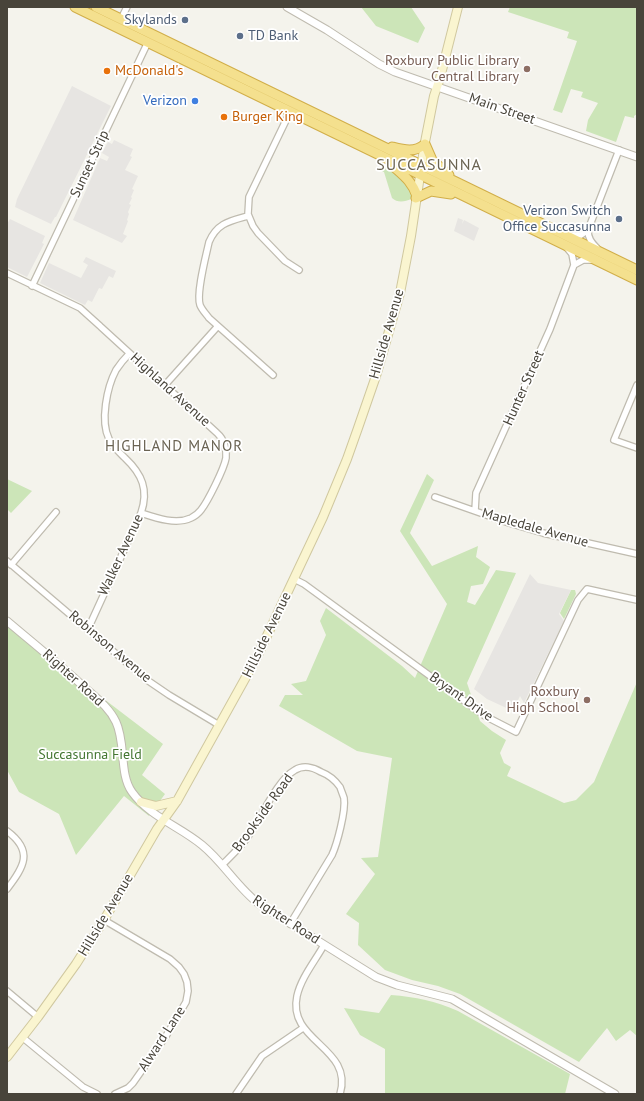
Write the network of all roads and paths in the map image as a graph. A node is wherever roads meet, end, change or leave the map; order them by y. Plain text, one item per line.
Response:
1 (75, 7) edge
2 (96, 7) edge
3 (127, 7) edge
4 (287, 7) edge
5 (458, 7) edge
6 (121, 19) junction
7 (148, 42) junction
8 (438, 86) junction
9 (290, 112) junction
10 (424, 144) junction
11 (380, 145) junction
12 (619, 150) junction
13 (382, 156) junction
14 (637, 157) edge
15 (420, 170) junction
16 (465, 187) junction
17 (417, 197) junction
18 (468, 199) junction
19 (248, 216) junction
20 (588, 230) junction
21 (563, 234) junction
22 (565, 246) junction
23 (599, 256) junction
24 (574, 265) junction
25 (299, 270) dead end
26 (637, 270) edge
27 (7, 273) edge
28 (637, 280) edge
29 (32, 286) junction
30 (218, 326) junction
31 (129, 354) junction
32 (273, 375) dead end
33 (165, 385) junction
34 (637, 385) edge
35 (637, 448) edge
36 (435, 497) dead end
37 (475, 511) junction
38 (56, 512) dead end
39 (141, 513) junction
40 (637, 554) edge
41 (9, 563) edge
42 (294, 579) junction
43 (637, 600) edge
44 (7, 621) edge
45 (88, 629) junction
46 (219, 725) junction
47 (176, 801) junction
48 (141, 802) junction
49 (164, 820) junction
50 (7, 831) edge
51 (222, 864) junction
52 (7, 889) edge
53 (104, 920) junction
54 (290, 924) junction
55 (324, 945) junction
56 (7, 991) edge
57 (38, 1017) junction
58 (303, 1028) junction
59 (22, 1038) junction
60 (7, 1057) edge
61 (97, 1094) edge
62 (115, 1094) edge
63 (236, 1094) edge
64 (340, 1094) edge
65 (616, 1094) edge

1 - 7 highway
2 - 6 highway
3 - 6 street
4 - 8 street, Main Street
5 - 8 main road, Hillside Avenue
6 - 11 highway
7 - 9 highway
7 - 29 street, Sunset Strip
8 - 10 main road, Hillside Avenue
8 - 12 street, Main Street
9 - 13 highway
9 - 19 street
10 - 11 highway
10 - 15 main road, Hillside Avenue
10 - 16 highway
11 - 15 highway
12 - 14 street, Main Street
12 - 20 street
13 - 15 highway
13 - 17 highway
15 - 16 highway
15 - 17 main road, Hillside Avenue
15 - 18 highway
16 - 21 highway
17 - 18 highway
17 - 42 main road, Hillside Avenue
18 - 22 highway
19 - 25 street
19 - 30 street
20 - 21 street
20 - 23 street
21 - 23 highway
22 - 23 highway
22 - 24 street
23 - 24 street
23 - 26 highway
23 - 28 highway
24 - 37 street, Hunter Street
27 - 29 street, Highland Avenue
29 - 31 street, Highland Avenue
30 - 32 street
30 - 33 street
31 - 33 street, Highland Avenue
31 - 39 street, Walker Avenue
33 - 39 street, Highland Avenue
34 - 35 street
36 - 37 street, Mapledale Avenue
37 - 40 street, Mapledale Avenue
38 - 41 street
39 - 45 street, Walker Avenue
41 - 45 street, Robinson Avenue
42 - 43 street, Bryant Drive
42 - 46 main road, Hillside Avenue
44 - 48 street, Righter Road
45 - 46 street, Robinson Avenue
46 - 47 main road, Hillside Avenue
47 - 48 main road
47 - 49 main road, Hillside Avenue
48 - 49 street, Righter Road
49 - 51 street, Righter Road
49 - 53 main road, Hillside Avenue
50 - 52 street
51 - 54 street, Righter Road
51 - 54 street, Brookside Road
53 - 57 main road, Hillside Avenue
53 - 62 street, Alward Lane
54 - 55 street, Righter Road
55 - 58 street
55 - 65 street, Righter Road
56 - 57 street
57 - 59 main road, Hillside Avenue
58 - 63 street
58 - 64 street
59 - 60 main road, Hillside Avenue
59 - 61 street

